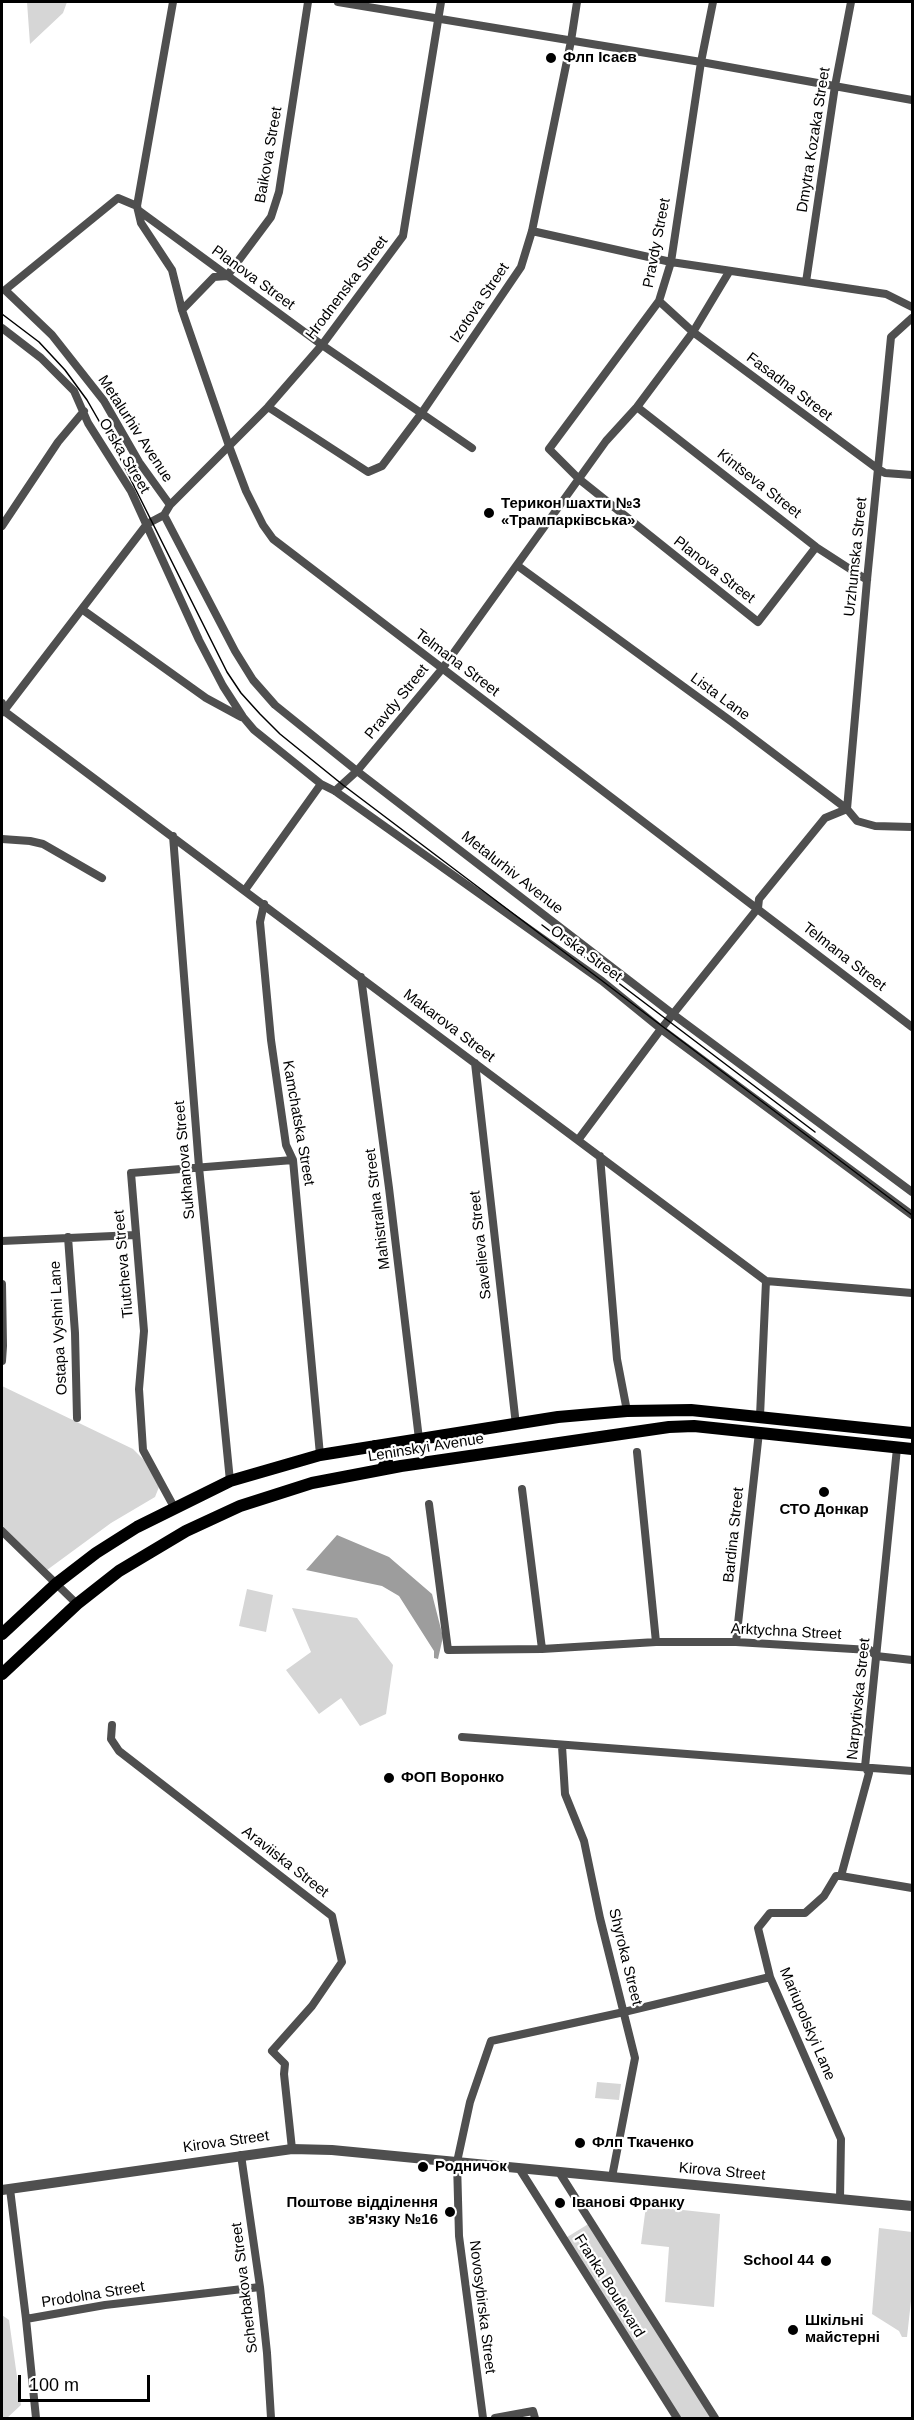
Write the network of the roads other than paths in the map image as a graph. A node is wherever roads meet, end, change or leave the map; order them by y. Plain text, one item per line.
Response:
1 (173, 2) edge
2 (308, 2) edge
3 (338, 2) edge
4 (441, 2) edge
5 (577, 2) edge
6 (713, 2) edge
7 (851, 2) edge
8 (439, 19) junction
9 (571, 41) junction
10 (701, 62) junction
11 (835, 86) junction
12 (912, 100) edge
13 (137, 208) junction
14 (532, 231) junction
15 (671, 262) junction
16 (729, 272) junction
17 (227, 276) junction
18 (806, 282) junction
19 (659, 301) junction
20 (912, 307) edge
21 (182, 310) junction
22 (912, 318) edge
23 (2, 328) edge
24 (693, 332) junction
25 (322, 345) junction
26 (637, 406) junction
27 (268, 407) junction
28 (84, 411) junction
29 (422, 414) junction
30 (229, 447) junction
31 (472, 448) dead end
32 (878, 469) junction
33 (912, 475) edge
34 (579, 479) junction
35 (170, 505) junction
36 (164, 515) junction
37 (147, 524) junction
38 (2, 526) edge
39 (816, 547) junction
40 (518, 566) junction
41 (867, 580) junction
42 (83, 610) junction
43 (442, 669) junction
44 (2, 710) edge
45 (243, 717) junction
46 (357, 771) junction
47 (321, 784) junction
48 (335, 791) junction
49 (847, 809) junction
50 (912, 827) edge
51 (173, 836) junction
52 (2, 839) edge
53 (102, 878) dead end
54 (245, 890) junction
55 (264, 904) junction
56 (758, 908) junction
57 (361, 977) junction
58 (674, 1014) junction
59 (912, 1028) edge
60 (661, 1029) junction
61 (475, 1063) junction
62 (578, 1140) junction
63 (600, 1156) junction
64 (293, 1160) junction
65 (199, 1167) junction
66 (912, 1192) edge
67 (912, 1215) edge
68 (135, 1235) junction
69 (68, 1237) junction
70 (2, 1241) edge
71 (766, 1281) junction
72 (2, 1284) edge
73 (912, 1293) edge
74 (2, 1361) edge
75 (627, 1411) junction
76 (760, 1416) junction
77 (77, 1418) dead end
78 (516, 1425) junction
79 (759, 1432) junction
80 (912, 1432) edge
81 (419, 1439) junction
82 (404, 1441) junction
83 (374, 1446) junction
84 (897, 1448) junction
85 (912, 1449) edge
86 (637, 1452) dead end
87 (320, 1455) junction
88 (401, 1466) junction
89 (381, 1470) junction
90 (230, 1481) junction
91 (522, 1489) dead end
92 (429, 1504) dead end
93 (174, 1507) junction
94 (2, 1531) edge
95 (57, 1583) junction
96 (77, 1604) junction
97 (2, 1634) edge
98 (656, 1642) junction
99 (736, 1642) junction
100 (542, 1649) junction
101 (876, 1656) junction
102 (912, 1660) edge
103 (2, 1674) edge
104 (112, 1725) dead end
105 (462, 1737) dead end
106 (562, 1746) junction
107 (865, 1767) junction
108 (912, 1771) edge
109 (841, 1876) junction
110 (912, 1888) edge
111 (770, 1977) junction
112 (624, 2012) junction
113 (292, 2149) junction
114 (241, 2155) junction
115 (457, 2162) junction
116 (519, 2168) junction
117 (559, 2172) junction
118 (612, 2177) junction
119 (6, 2190) edge
120 (840, 2199) junction
121 (912, 2206) edge
122 (260, 2287) junction
123 (26, 2319) junction
124 (36, 2418) edge
125 (271, 2418) edge
126 (483, 2418) edge
127 (495, 2418) edge
128 (535, 2418) edge
129 (677, 2418) edge
130 (715, 2418) edge

1 - 13 street
2 - 17 street, Baikova Street
3 - 8 street
4 - 8 street, Hrodnenska Street
5 - 9 street, Izotova Street
6 - 10 street, Pravdy Street
7 - 11 street, Dmytra Kozaka Street
8 - 9 street
8 - 25 street, Hrodnenska Street
9 - 10 street
9 - 14 street, Izotova Street
10 - 11 street
10 - 15 street, Pravdy Street
11 - 12 street
11 - 18 street, Dmytra Kozaka Street
13 - 17 street, Planova Street
13 - 21 street, Telmana Street
13 - 35 street, Metalurhiv Avenue
14 - 15 street
14 - 29 street, Izotova Street
15 - 16 street
15 - 19 street, Pravdy Street
16 - 18 street
16 - 24 street, Pravdy Street
17 - 21 street, Baikova Street
17 - 25 street, Planova Street
18 - 20 street
19 - 24 street, Fasadna Street
19 - 34 street, Pravdy Street
21 - 30 street, Telmana Street
22 - 32 street, Urzhumska Street
23 - 28 street, Orska Street
24 - 26 street, Pravdy Street
24 - 32 street, Fasadna Street
25 - 27 street, Hrodnenska Street
25 - 29 street, Planova Street
26 - 34 street, Pravdy Street
26 - 39 street, Kintseva Street
27 - 29 street, Izotova Street
27 - 30 street, Hrodnenska Street
28 - 37 street, Orska Street
28 - 38 street
29 - 31 street, Planova Street
30 - 35 street, Hrodnenska Street
30 - 43 street, Telmana Street
32 - 33 street, Fasadna Street
32 - 41 street, Urzhumska Street
34 - 39 street, Planova Street
34 - 40 street, Pravdy Street
35 - 36 street, Hrodnenska Street
36 - 37 street
36 - 46 street, Metalurhiv Avenue
37 - 42 street
37 - 45 street, Orska Street
39 - 41 street, Kintseva Street
40 - 43 street, Pravdy Street
40 - 49 street, Lista Lane
41 - 49 street, Urzhumska Street
42 - 44 street
42 - 45 street, Orska Street
43 - 46 street, Pravdy Street
43 - 56 street, Telmana Street
44 - 51 street, Makarova Street
45 - 47 street, Orska Street
46 - 48 street, Pravdy Street
46 - 58 street, Metalurhiv Avenue
47 - 48 street, Orska Street
47 - 54 street
48 - 60 street, Orska Street
49 - 50 street, Lista Lane
49 - 56 street
51 - 54 street, Makarova Street
51 - 65 street, Sukhanova Street
52 - 53 street
54 - 55 street, Makarova Street
55 - 57 street, Makarova Street
55 - 64 street, Kamchatska Street
56 - 58 street
56 - 59 street, Telmana Street
57 - 61 street, Makarova Street
57 - 81 street, Mahistralna Street
58 - 60 street
58 - 66 street, Metalurhiv Avenue
60 - 62 street
60 - 67 street, Orska Street
61 - 62 street, Makarova Street
61 - 78 street, Savelieva Street
62 - 63 street, Makarova Street
63 - 71 street, Makarova Street
63 - 75 street
64 - 65 street, Tiutcheva Street
64 - 87 street, Kamchatska Street
65 - 68 street, Tiutcheva Street
65 - 90 street, Sukhanova Street
68 - 69 street
68 - 93 street, Tiutcheva Street
69 - 70 street
69 - 77 street, Ostapa Vyshni Lane
71 - 73 street
71 - 76 street
72 - 74 street
75 - 76 main road, Leninskyi Avenue
75 - 78 main road, Leninskyi Avenue
76 - 80 main road, Leninskyi Avenue
78 - 81 main road, Leninskyi Avenue
79 - 84 main road, Leninskyi Avenue
79 - 88 main road, Leninskyi Avenue
79 - 99 street, Bardina Street
81 - 82 main road, Leninskyi Avenue
82 - 83 main road, Leninskyi Avenue
82 - 88 main road
83 - 87 main road, Leninskyi Avenue
83 - 89 main road
84 - 85 main road, Leninskyi Avenue
84 - 101 street, Narpytivska Street
86 - 98 street
87 - 90 main road, Leninskyi Avenue
88 - 89 main road, Leninskyi Avenue
89 - 96 main road, Leninskyi Avenue
90 - 93 main road, Leninskyi Avenue
91 - 100 street
92 - 100 street, Arktychna Street
93 - 95 main road, Leninskyi Avenue
94 - 95 street
95 - 96 street
95 - 97 main road, Leninskyi Avenue
96 - 103 main road, Leninskyi Avenue
98 - 99 street, Arktychna Street
98 - 100 street, Arktychna Street
99 - 101 street, Arktychna Street
101 - 102 street, Arktychna Street
101 - 107 street, Narpytivska Street
104 - 113 street, Araviiska Street
105 - 106 street
106 - 107 street
106 - 112 street, Shyroka Street
107 - 108 street
107 - 109 street, Narpytivska Street
109 - 110 street
109 - 111 street, Mariupolskyi Lane
111 - 112 street
111 - 120 street, Mariupolskyi Lane
112 - 115 street
112 - 118 street, Shyroka Street
113 - 114 street, Kirova Street
113 - 115 street, Kirova Street
114 - 119 street, Kirova Street
114 - 122 street, Scherbakova Street
115 - 116 street, Kirova Street
115 - 126 street, Novosybirska Street
116 - 117 street, Kirova Street
116 - 129 street, Franka Boulevard
117 - 118 street, Kirova Street
117 - 130 street, Franka Boulevard
118 - 120 street, Kirova Street
119 - 123 street, Prodolna Street
120 - 121 street, Kirova Street
122 - 123 street, Prodolna Street
122 - 125 street, Scherbakova Street
123 - 124 street
127 - 128 street

